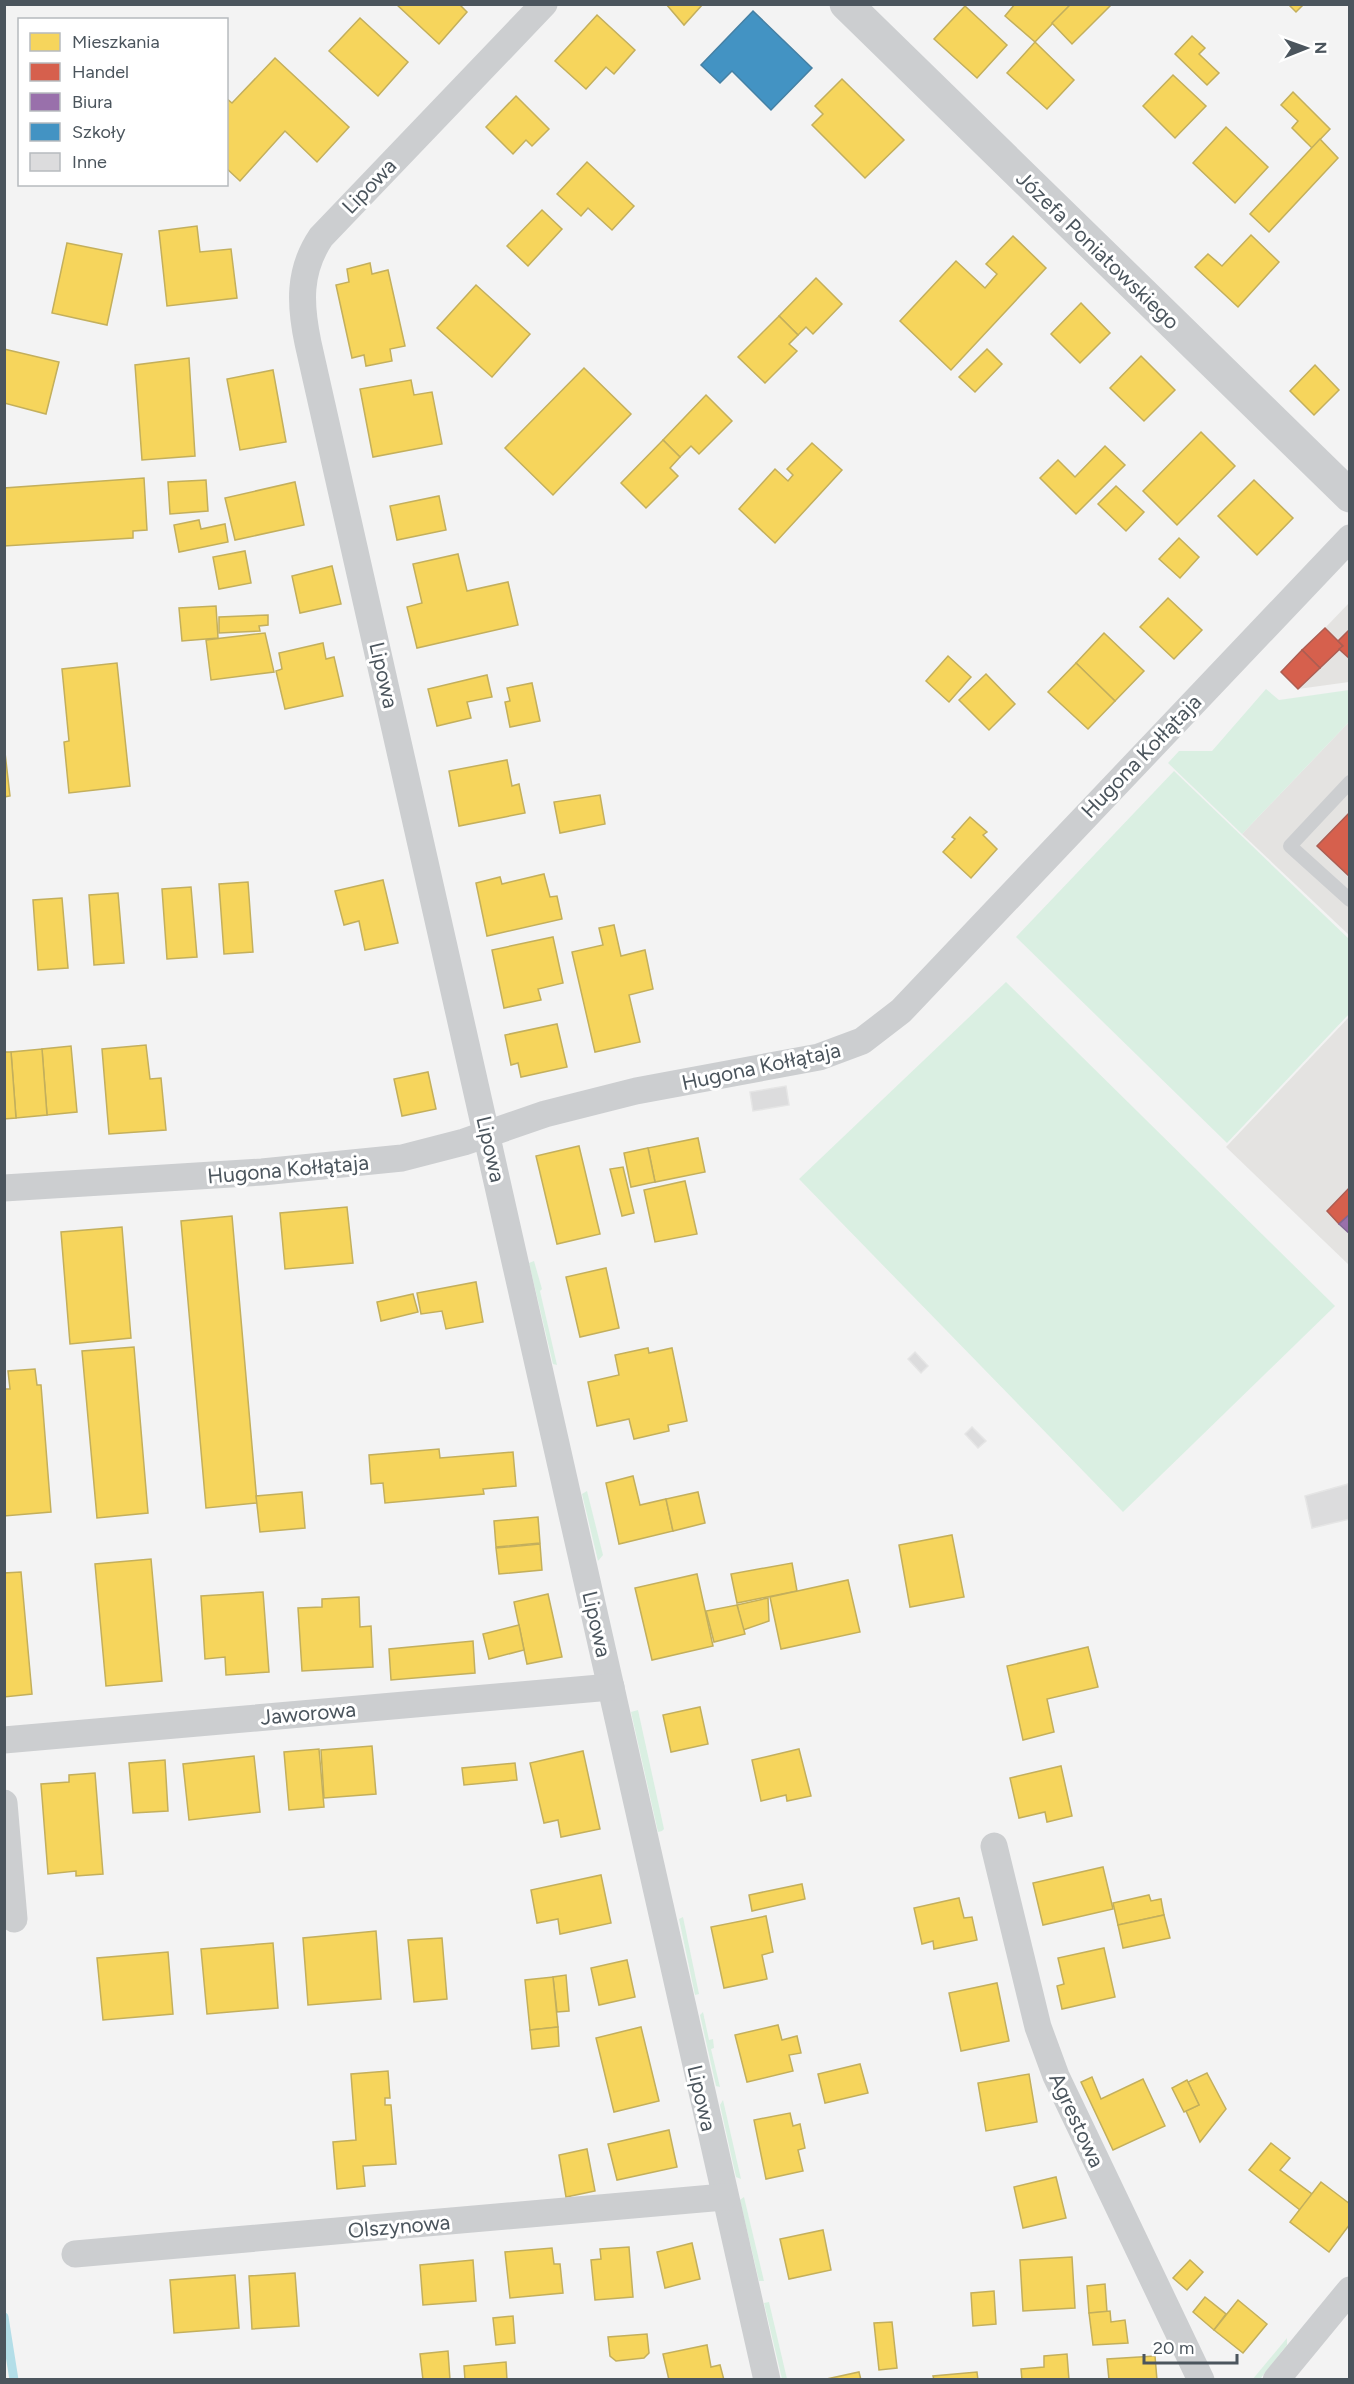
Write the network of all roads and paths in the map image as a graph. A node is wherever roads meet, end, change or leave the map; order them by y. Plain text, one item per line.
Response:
1 (544, 4) edge
2 (846, 4) edge
3 (1350, 496) edge
4 (1350, 538) edge
5 (1350, 782) edge
6 (1350, 900) edge
7 (488, 1134) junction
8 (4, 1188) edge
9 (611, 1686) junction
10 (4, 1740) edge
11 (4, 1803) edge
12 (994, 1846) dead end
13 (14, 1919) dead end
14 (724, 2197) junction
15 (75, 2254) dead end
16 (1350, 2290) edge
17 (767, 2379) edge
18 (1202, 2379) edge
19 (1276, 2379) edge

1 - 7 street, Lipowa
2 - 3 street, Józefa Poniatowskiego
4 - 7 street, Hugona Kołłątaja
5 - 6 lane
7 - 8 street, Hugona Kołłątaja
7 - 9 street, Lipowa
9 - 10 street, Jaworowa
9 - 14 street, Lipowa
11 - 13 street
12 - 18 street, Agrestowa
14 - 15 street, Olszynowa
14 - 17 street, Lipowa
16 - 19 street

